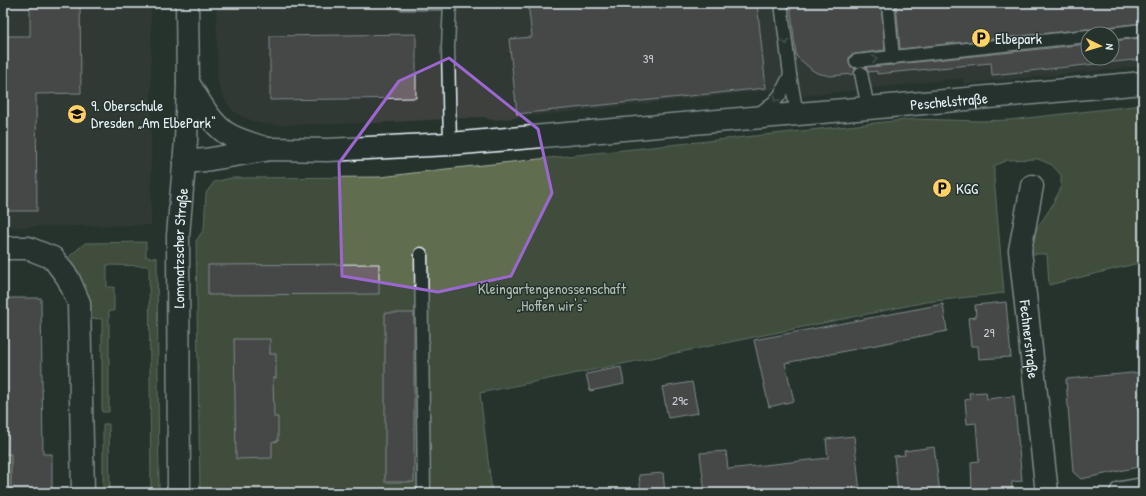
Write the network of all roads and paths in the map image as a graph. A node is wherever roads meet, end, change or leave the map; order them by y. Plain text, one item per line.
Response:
1 (187, 3) edge
2 (402, 3) edge
3 (450, 3) edge
4 (781, 3) edge
5 (888, 3) edge
6 (1143, 30) edge
7 (1120, 33) edge
8 (1080, 37) edge
9 (893, 58) junction
10 (790, 75) junction
11 (188, 83) junction
12 (1143, 83) edge
13 (868, 108) junction
14 (797, 114) junction
15 (754, 118) junction
16 (450, 144) junction
17 (270, 149) junction
18 (184, 162) junction
19 (1032, 186) dead end
20 (3, 248) edge
21 (421, 254) dead end
22 (1143, 488) edge
23 (83, 493) edge
24 (179, 493) edge
25 (424, 493) edge
26 (1048, 493) edge
27 (1121, 493) edge

1 - 11 street, Lommatzscher Straße
2 - 3 lane
3 - 16 lane
4 -> 10 lane
5 - 9 lane
6 - 7 lane
8 - 9 lane
13 -> 9 lane
10 - 14 lane
10 -> 15 lane
11 - 17 street
11 - 18 street, Lommatzscher Straße
12 - 13 street, Peschelstraße
13 - 14 street, Peschelstraße
14 - 15 street, Peschelstraße
15 - 16 street, Peschelstraße
16 - 17 street, Peschelstraße
17 - 18 street
18 - 24 street, Lommatzscher Straße
19 - 26 street, Fechnerstraße
20 - 23 street
21 - 25 lane
22 - 27 street

